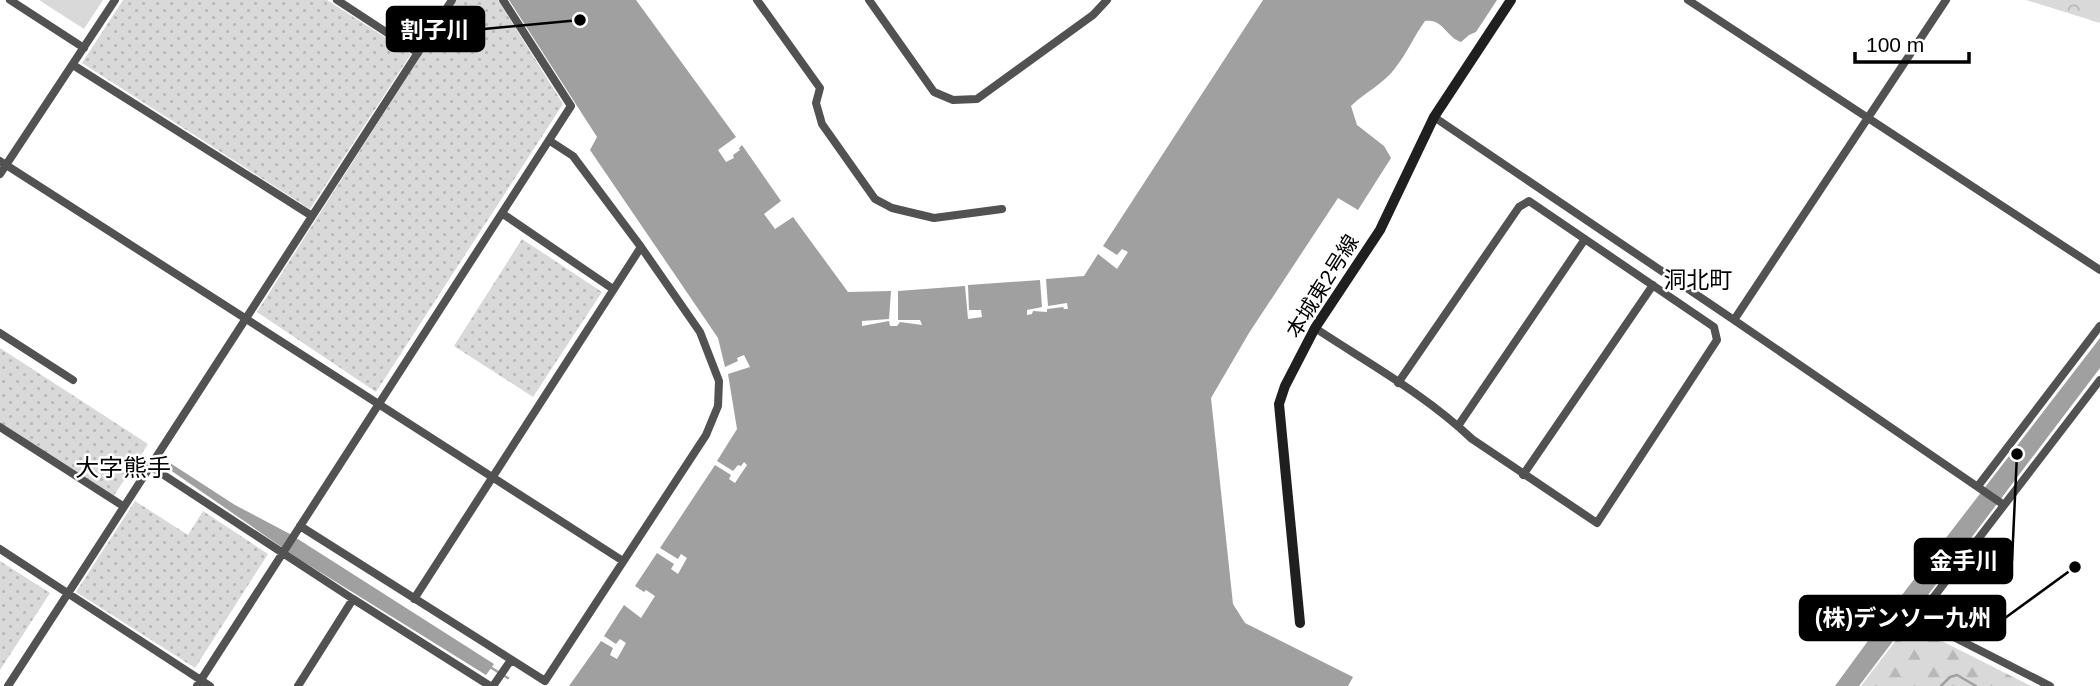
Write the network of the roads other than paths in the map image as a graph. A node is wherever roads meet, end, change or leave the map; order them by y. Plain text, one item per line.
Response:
1 (10, 0) edge
2 (115, 0) edge
3 (337, 0) edge
4 (452, 0) edge
5 (503, 0) edge
6 (757, 0) edge
7 (869, 0) edge
8 (1107, 0) edge
9 (1511, 0) edge
10 (1688, 0) edge
11 (1946, 0) edge
12 (84, 48) junction
13 (418, 52) junction
14 (73, 65) junction
15 (1434, 117) junction
16 (1868, 119) junction
17 (550, 141) junction
18 (3, 163) edge
19 (0, 174) edge
20 (1002, 209) dead end
21 (503, 214) junction
22 (312, 216) junction
23 (1585, 239) junction
24 (641, 247) junction
25 (2100, 270) edge
26 (1653, 285) junction
27 (613, 289) junction
28 (246, 319) junction
29 (1734, 320) junction
30 (2100, 326) edge
31 (1315, 328) junction
32 (0, 333) edge
33 (73, 380) dead end
34 (2100, 380) edge
35 (1398, 383) junction
36 (378, 406) junction
37 (1458, 426) junction
38 (0, 427) edge
39 (150, 466) junction
40 (1523, 475) junction
41 (491, 478) junction
42 (1980, 487) junction
43 (2002, 504) junction
44 (123, 506) junction
45 (300, 526) junction
46 (0, 549) edge
47 (282, 553) junction
48 (623, 561) junction
49 (67, 593) junction
50 (353, 599) junction
51 (414, 599) junction
52 (1300, 623) dead end
53 (511, 660) junction
54 (199, 683) edge
55 (8, 686) edge
56 (210, 686) edge
57 (298, 686) edge
58 (492, 686) edge
59 (2050, 686) edge

1 - 12 street
2 - 12 street
3 - 13 street
4 - 13 street
5 - 17 street
6 - 20 street
7 - 8 street
9 - 15 street, 本城東2号線
10 - 16 street
11 - 16 street
12 - 14 street
13 - 22 street
14 - 18 street
14 - 22 street
15 - 29 street
15 - 31 street, 本城東2号線
16 - 25 street
16 - 29 street
17 - 21 street
17 - 24 street
18 - 19 street
18 - 28 street
21 - 27 street
21 - 36 street
22 - 28 street
23 - 26 street
23 - 35 street
23 - 37 street
24 - 27 street
24 - 48 street
26 - 40 street
26 - 40 street
27 - 41 street
28 - 36 street
28 - 39 street
29 - 42 street
30 - 42 street
31 - 35 street
31 - 52 street, 本城東2号線
32 - 33 street
34 - 43 street
35 - 37 street
36 - 41 street
36 - 45 street
37 - 40 street
38 - 44 street
39 - 44 street
39 - 47 street
41 - 48 street
41 - 51 street
42 - 43 street
43 - 59 street
44 - 49 street
45 - 47 street
45 - 51 street
46 - 49 street
47 - 50 street
47 - 54 street
48 - 53 street
49 - 54 street
49 - 55 street
50 - 57 street
50 - 58 street
51 - 53 street
53 - 58 street
54 - 56 street

